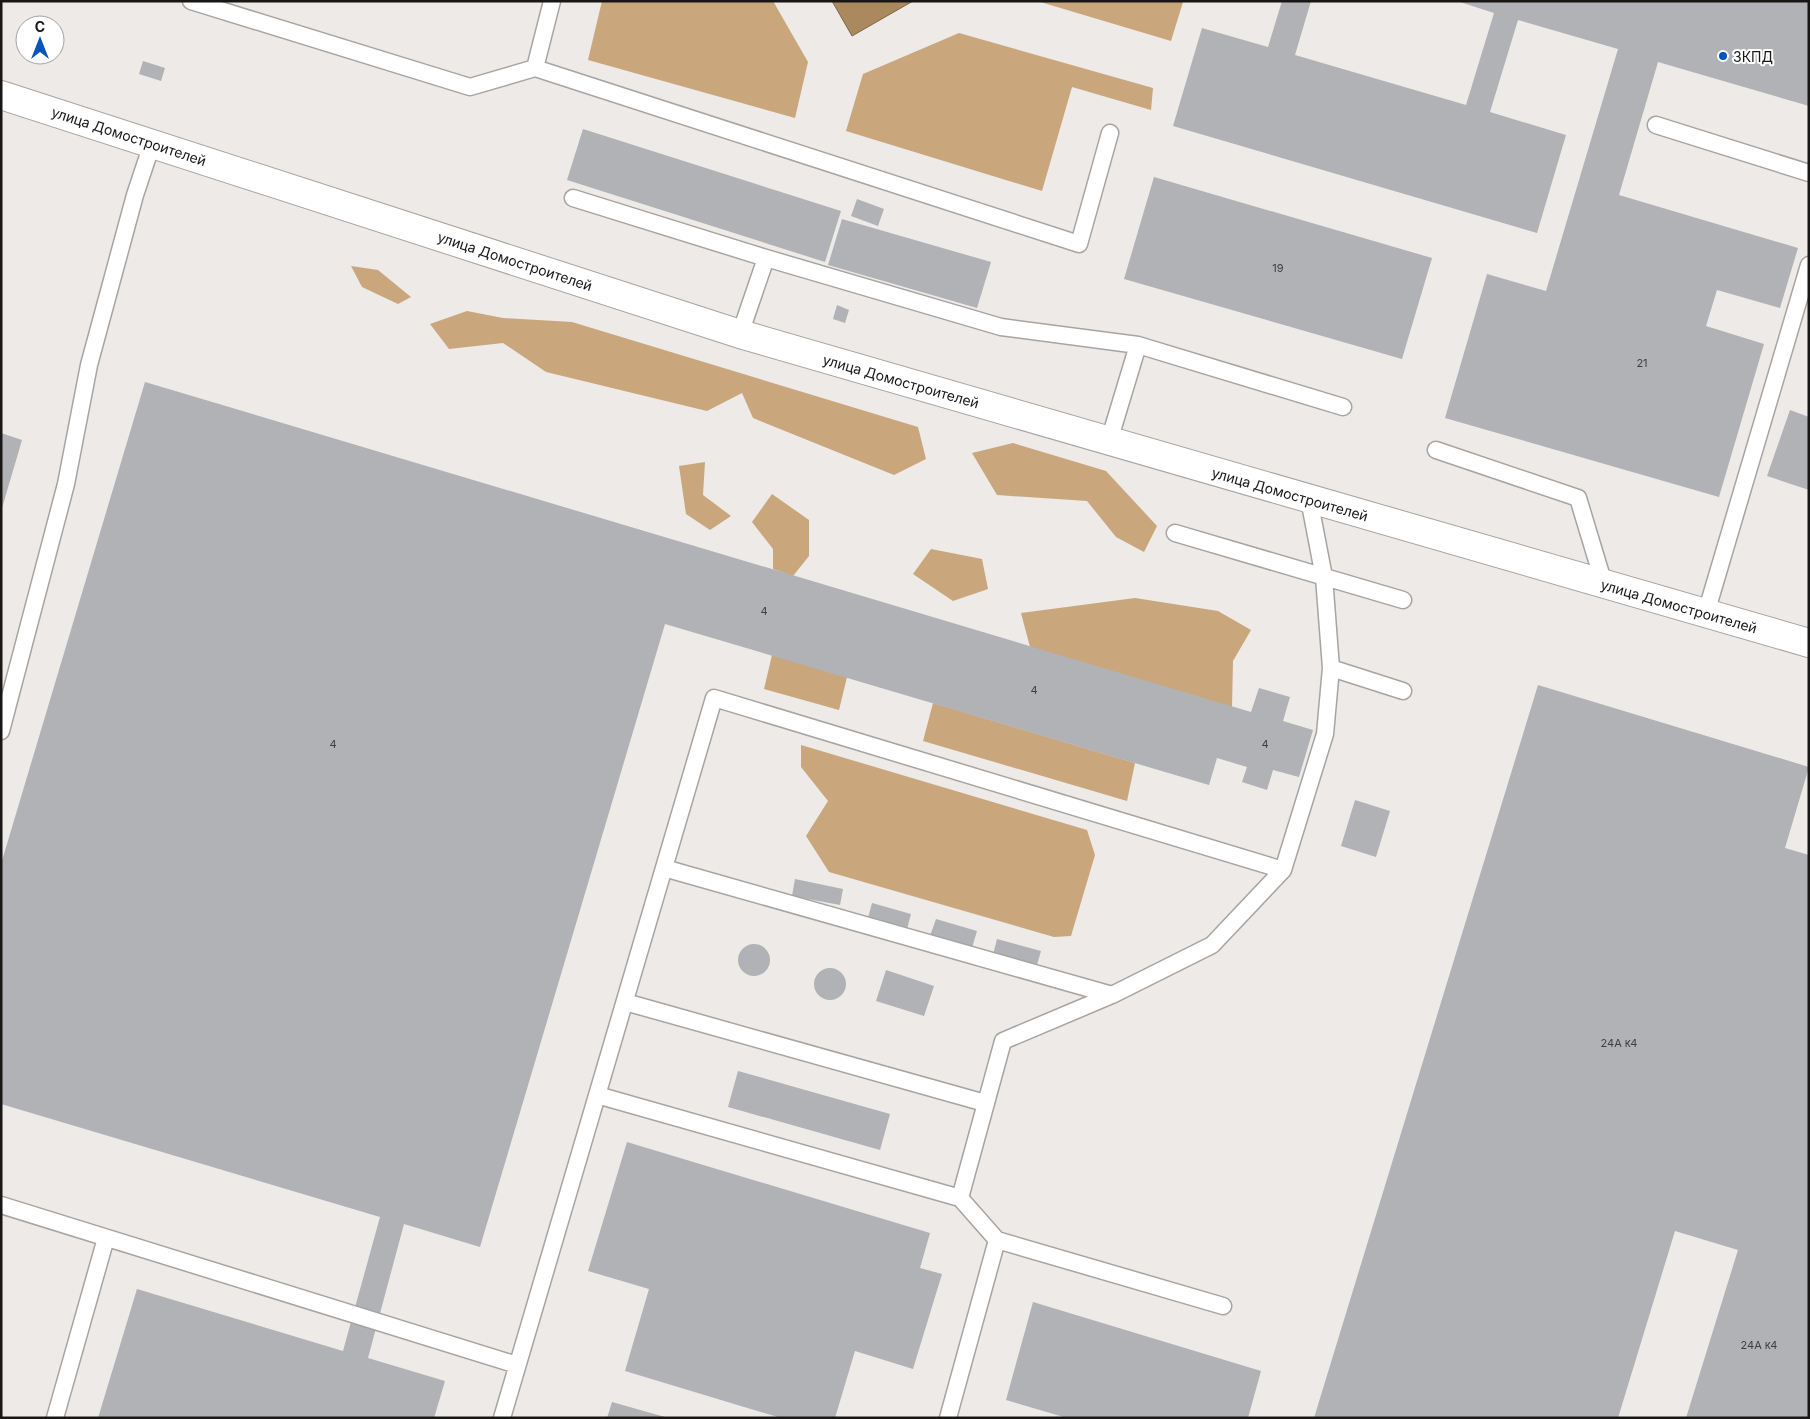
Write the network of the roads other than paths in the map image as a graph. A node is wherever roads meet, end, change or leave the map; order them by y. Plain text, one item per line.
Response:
1 (191, 1) edge
2 (552, 1) edge
3 (535, 68) junction
4 (1, 95) edge
5 (1656, 125) dead end
6 (1110, 133) dead end
7 (152, 144) junction
8 (1809, 172) edge
9 (573, 198) dead end
10 (766, 258) junction
11 (1809, 265) edge
12 (740, 334) junction
13 (1138, 345) junction
14 (1343, 407) dead end
15 (1109, 441) junction
16 (1436, 450) dead end
17 (1309, 499) junction
18 (1175, 533) dead end
19 (1324, 577) junction
20 (1604, 584) junction
21 (1403, 600) dead end
22 (1706, 614) junction
23 (1809, 643) edge
24 (1331, 668) junction
25 (1403, 691) dead end
26 (1, 731) edge
27 (664, 868) junction
28 (1283, 870) junction
29 (1112, 995) junction
30 (625, 1002) junction
31 (597, 1095) junction
32 (985, 1103) junction
33 (960, 1198) junction
34 (1, 1205) edge
35 (106, 1238) junction
36 (997, 1240) junction
37 (1223, 1306) dead end
38 (517, 1365) junction
39 (55, 1418) edge
40 (502, 1418) edge
41 (948, 1418) edge

1 - 3 lane
2 - 3 lane
3 - 6 lane
4 - 7 street, улица Домостроителей
5 - 8 lane
7 - 12 street, улица Домостроителей
7 - 26 lane
9 - 10 lane
10 - 12 lane
10 - 13 lane
11 - 22 lane
12 - 15 street, улица Домостроителей
13 - 14 lane
13 - 15 lane
15 - 17 street, улица Домостроителей
16 - 20 lane
17 - 19 lane
17 - 20 street, улица Домостроителей
18 - 19 lane
19 - 21 lane
19 - 24 lane
20 - 22 street, улица Домостроителей
22 - 23 street, улица Домостроителей
24 - 25 lane
24 - 28 lane
27 - 28 lane
27 - 29 lane
27 - 30 lane
28 - 29 lane
29 - 32 lane
30 - 31 lane
30 - 32 lane
31 - 33 lane
31 - 38 lane
32 - 33 lane
33 - 36 lane
34 - 35 lane
35 - 38 lane
35 - 39 lane
36 - 37 lane
36 - 41 lane
38 - 40 lane

